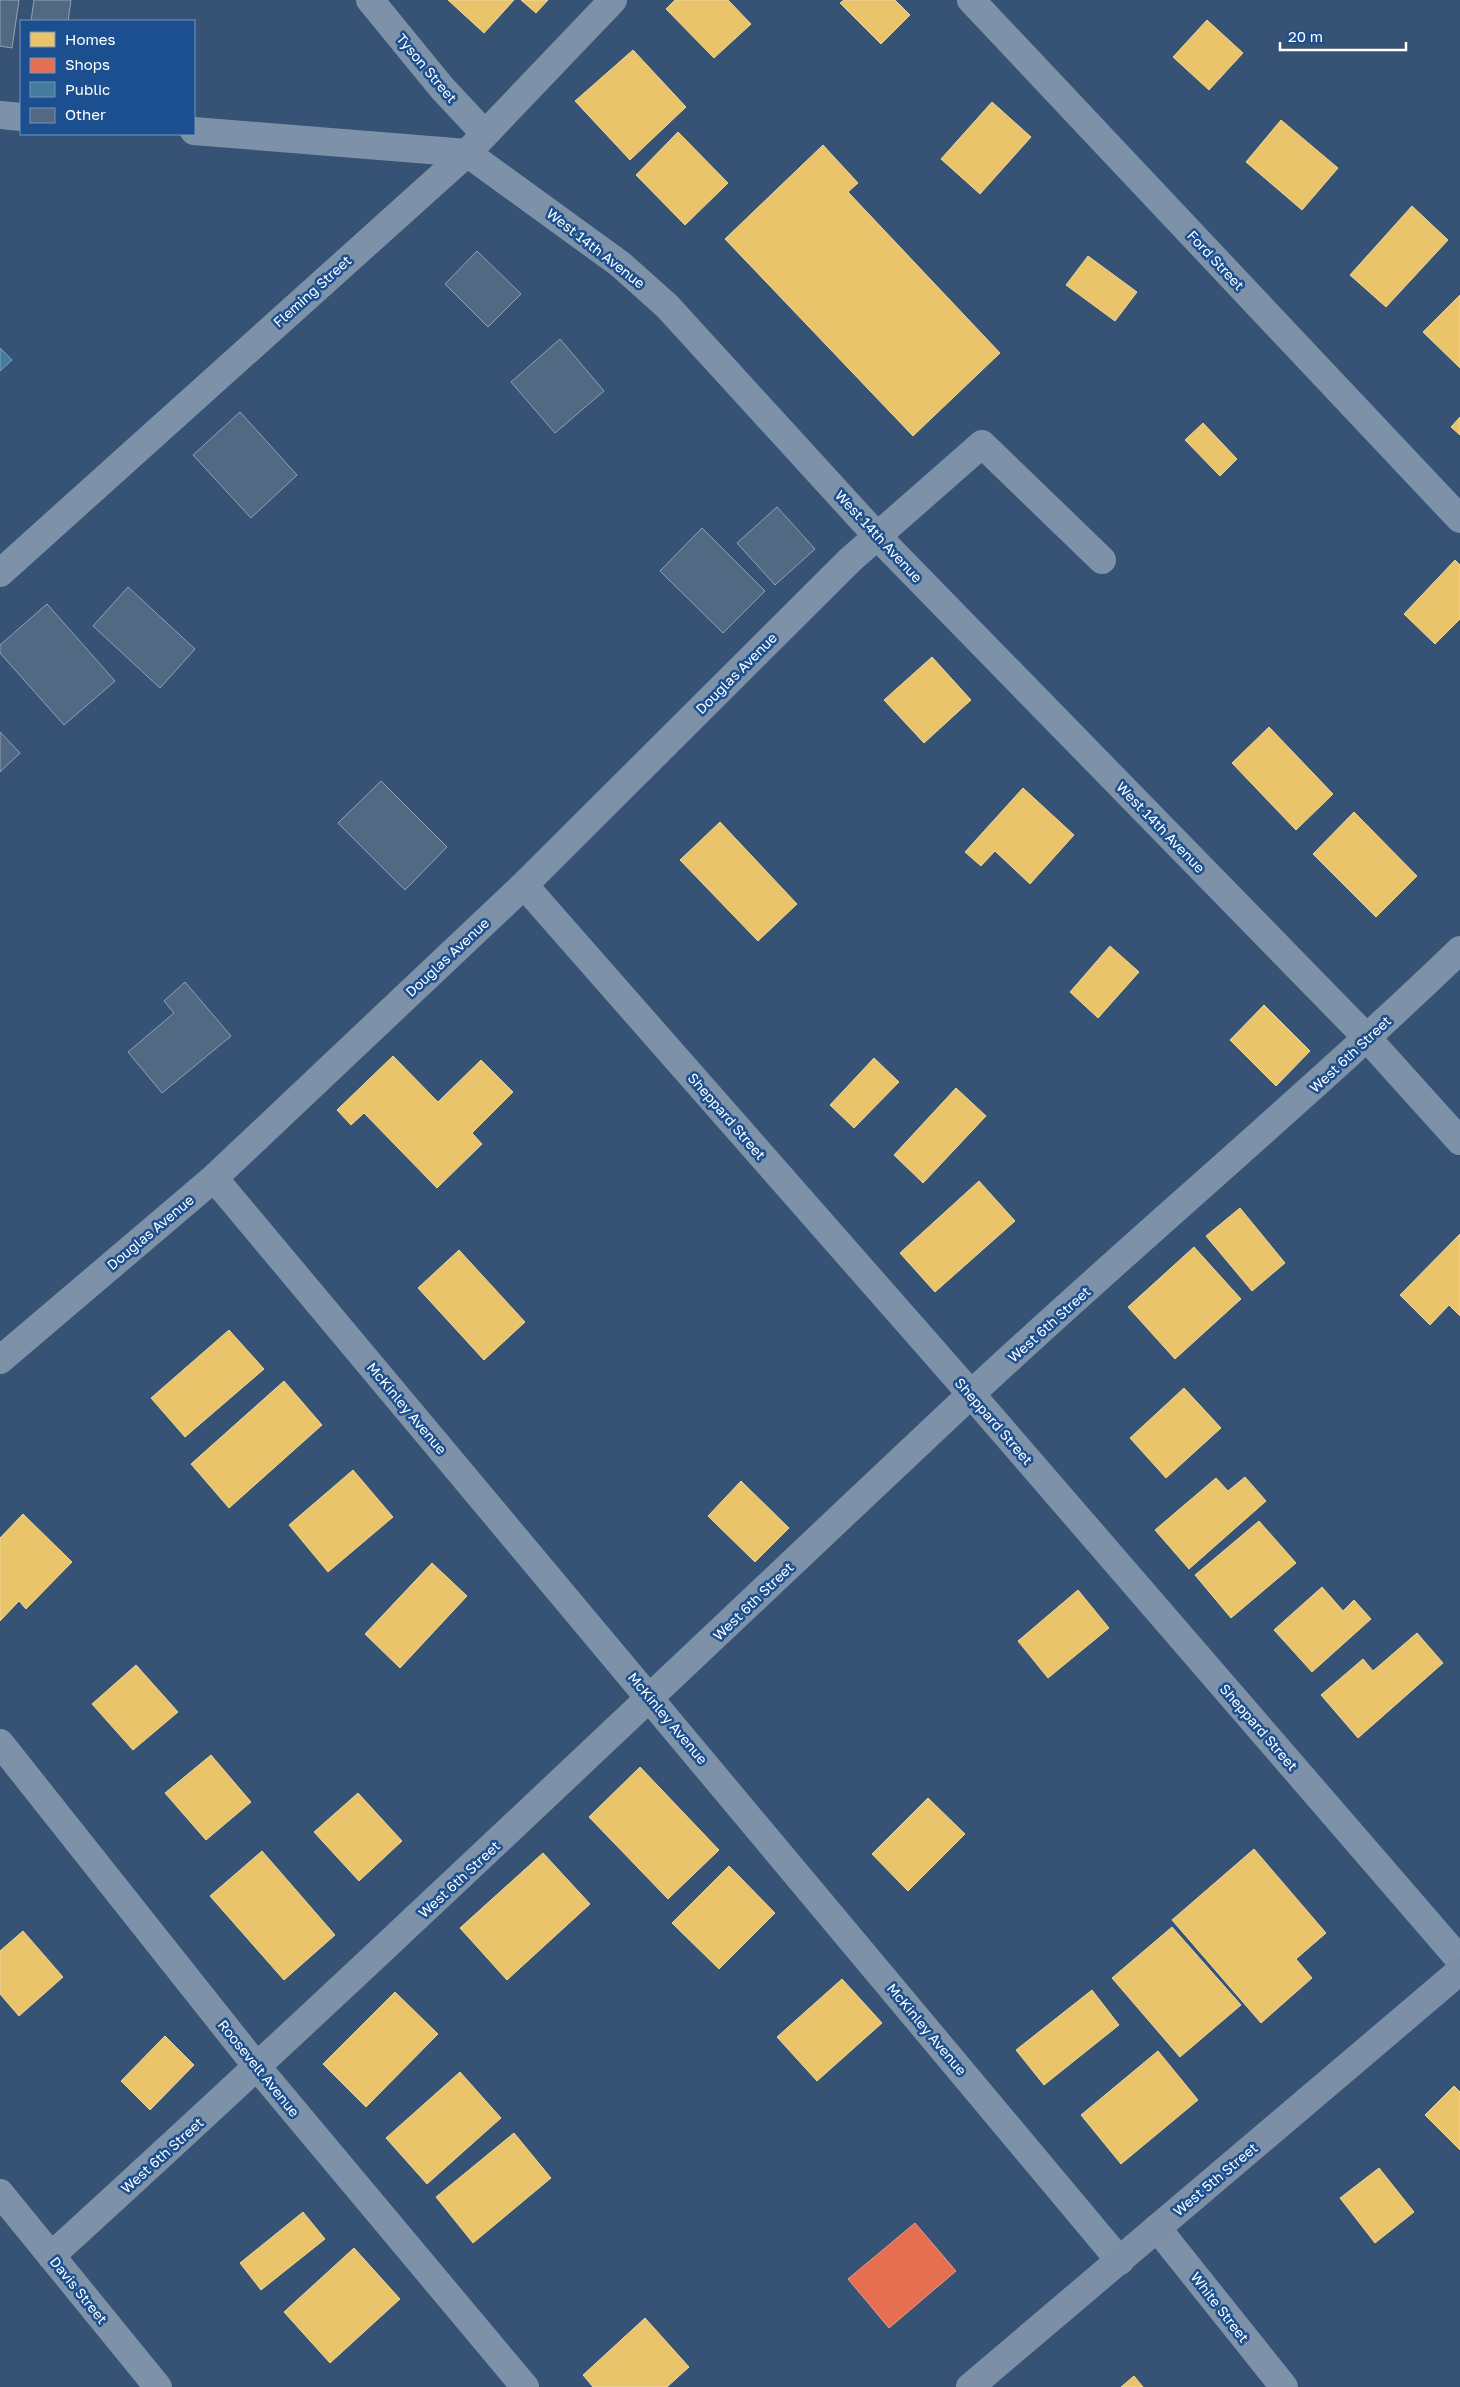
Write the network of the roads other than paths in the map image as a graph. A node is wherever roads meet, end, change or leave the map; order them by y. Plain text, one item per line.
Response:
1 (370, 0) edge
2 (614, 0) edge
3 (971, 0) edge
4 (0, 115) edge
5 (20, 117) edge
6 (195, 131) edge
7 (476, 144) junction
8 (1460, 519) edge
9 (878, 537) junction
10 (1102, 560) dead end
11 (0, 573) edge
12 (524, 885) junction
13 (1460, 950) edge
14 (1368, 1039) junction
15 (1460, 1141) edge
16 (214, 1178) junction
17 (0, 1360) edge
18 (971, 1394) junction
19 (651, 1698) junction
20 (0, 1743) edge
21 (1460, 1960) edge
22 (1460, 1971) edge
23 (258, 2068) junction
24 (0, 2193) edge
25 (1157, 2228) junction
26 (51, 2256) junction
27 (1120, 2260) junction
28 (158, 2387) edge
29 (525, 2387) edge
30 (970, 2387) edge
31 (1284, 2387) edge

1 - 7 street, Tyson Street
2 - 7 street, Fleming Street
3 - 8 street, Ford Street
4 - 5 street
6 - 7 street
7 - 9 street, West 14th Avenue
7 - 11 street, Fleming Street
9 - 10 street, Douglas Avenue
9 - 12 street, Douglas Avenue
9 - 14 street, West 14th Avenue
12 - 16 street, Douglas Avenue
12 - 18 street, Sheppard Street
13 - 14 street, West 6th Street
14 - 15 street, West 14th Avenue
14 - 18 street, West 6th Street
16 - 17 street, Douglas Avenue
16 - 19 street, McKinley Avenue
18 - 19 street, West 6th Street
18 - 21 street, Sheppard Street
19 - 23 street, West 6th Street
19 - 27 street, McKinley Avenue
20 - 23 street, Roosevelt Avenue
22 - 25 main road, West 5th Street
23 - 26 street, West 6th Street
23 - 29 street, Roosevelt Avenue
24 - 26 street, Davis Street
25 - 27 main road, West 5th Street
25 - 31 street, White Street
26 - 28 street, Davis Street
27 - 30 main road, West 5th Street

